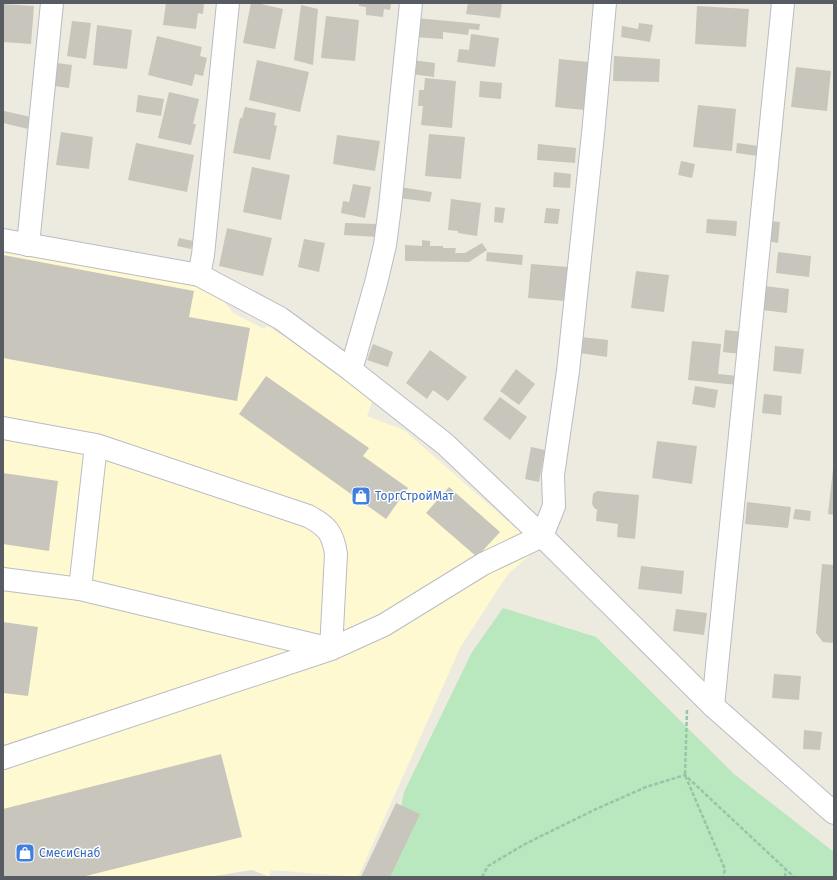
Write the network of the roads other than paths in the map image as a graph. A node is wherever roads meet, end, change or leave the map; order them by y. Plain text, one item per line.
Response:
1 (52, 3) edge
2 (228, 3) edge
3 (411, 3) edge
4 (605, 3) edge
5 (782, 3) edge
6 (3, 240) edge
7 (28, 245) junction
8 (199, 275) junction
9 (351, 370) junction
10 (3, 428) edge
11 (96, 445) junction
12 (542, 536) junction
13 (3, 579) edge
14 (80, 589) junction
15 (332, 649) junction
16 (713, 706) junction
17 (3, 758) edge
18 (834, 813) edge

1 - 7 lane
2 - 8 lane
3 - 9 lane
4 - 12 lane
5 - 16 lane
6 - 7 lane
7 - 8 lane
8 - 9 lane
9 - 12 lane
10 - 11 lane
11 - 14 lane
11 - 15 lane
12 - 15 lane
12 - 16 lane
13 - 14 lane
14 - 15 lane
15 - 17 lane
16 - 18 lane

